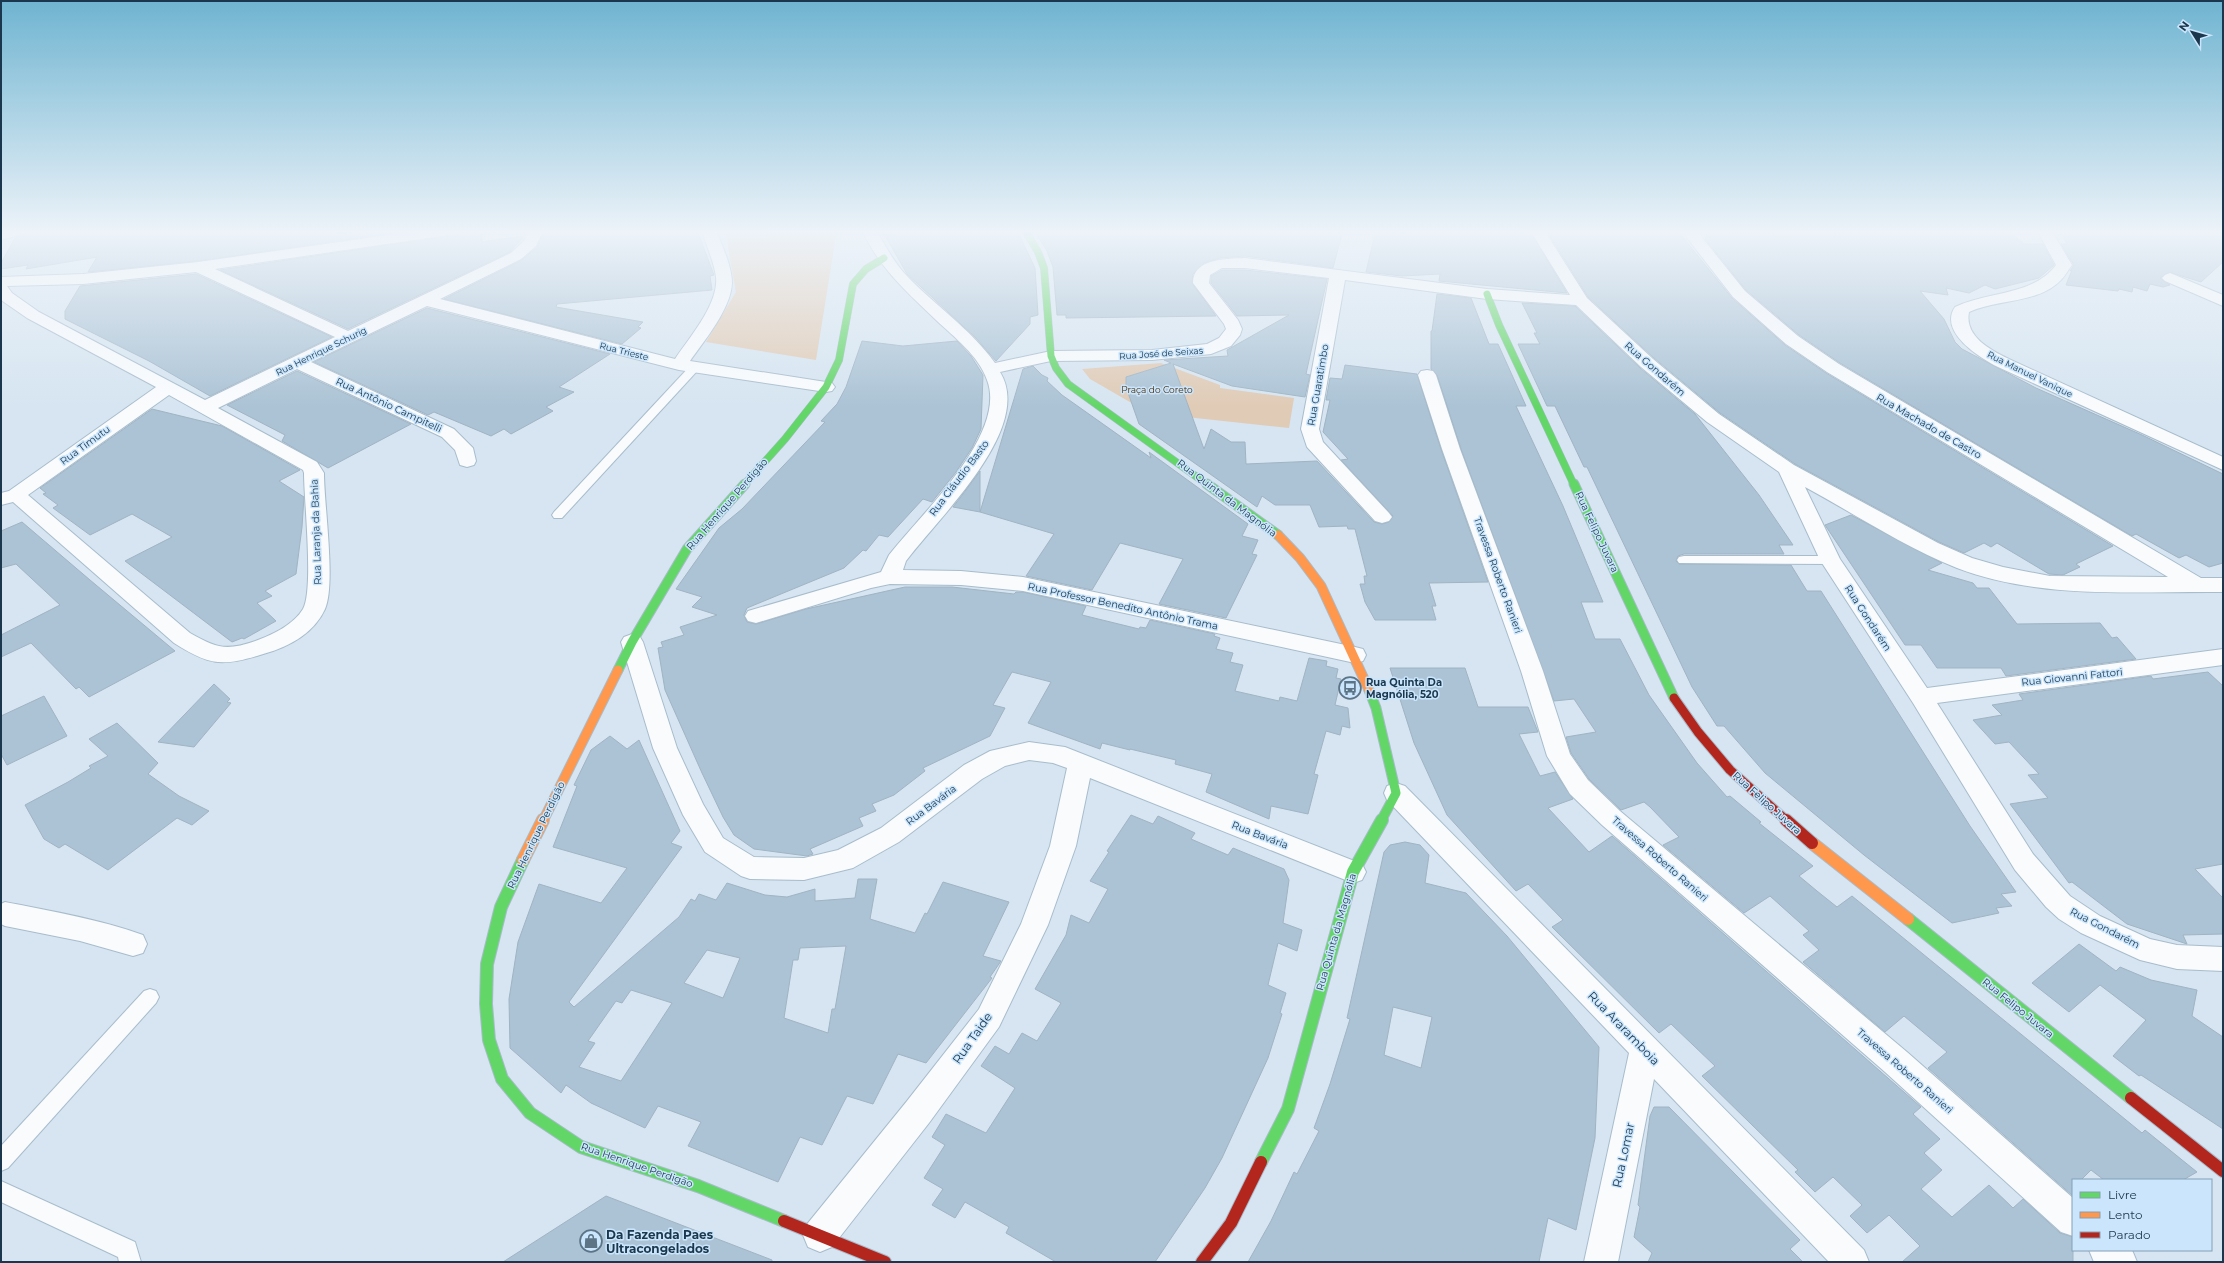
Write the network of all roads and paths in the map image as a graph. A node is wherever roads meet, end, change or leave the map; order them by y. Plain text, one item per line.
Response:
1 (1, 289) edge
2 (245, 289) edge
3 (447, 289) edge
4 (723, 289) edge
5 (852, 289) edge
6 (911, 289) edge
7 (1046, 289) edge
8 (1206, 289) edge
9 (1335, 289) edge
10 (1449, 289) edge
11 (1574, 289) edge
12 (1737, 289) edge
13 (2034, 289) edge
14 (2195, 289) edge
15 (1487, 294) junction
16 (424, 300) junction
17 (1581, 301) junction
18 (2223, 301) edge
19 (348, 337) junction
20 (1051, 356) junction
21 (297, 362) junction
22 (687, 366) junction
23 (990, 369) junction
24 (1427, 375) dead end
25 (168, 387) junction
26 (826, 387) junction
27 (202, 408) junction
28 (467, 461) dead end
29 (2223, 464) edge
30 (1787, 469) junction
31 (8, 497) edge
32 (558, 515) dead end
33 (1382, 517) dead end
34 (1684, 560) dead end
35 (1830, 560) junction
36 (890, 577) junction
37 (2223, 585) edge
38 (2198, 586) junction
39 (756, 616) dead end
40 (632, 642) junction
41 (1354, 655) junction
42 (2223, 657) edge
43 (1921, 697) junction
44 (1080, 765) junction
45 (1396, 793) junction
46 (1353, 872) junction
47 (2, 918) edge
48 (132, 944) dead end
49 (2223, 959) edge
50 (150, 997) dead end
51 (1645, 1049) junction
52 (1, 1161) edge
53 (2223, 1171) edge
54 (1, 1191) edge
55 (2072, 1219) edge
56 (820, 1234) junction
57 (2107, 1251) edge
58 (130, 1262) edge
59 (885, 1262) edge
60 (1202, 1262) edge
61 (1601, 1262) edge
62 (1852, 1262) edge
63 (2120, 1262) edge

1 - 25 street, Rua Laranja da Bahia
2 - 19 street
3 - 16 street, Rua Henrique Schurig
4 - 22 street
5 - 26 street, Rua Henrique Perdigão
6 - 23 street, Rua Cláudio Basto
7 - 20 street, Rua Quinta da Magnólia
8 - 20 street, Rua José de Seixas
9 - 33 street, Rua Guaratimbo
10 - 15 street, Rua José de Seixas
11 - 17 street, Rua Gondarém
12 - 38 street, Rua Machado de Castro
13 - 29 street, Rua Manuel Vanique
14 - 18 street
15 - 17 street, Rua José de Seixas
15 - 53 street, Rua Felipo Juvara
16 - 19 street, Rua Henrique Schurig
16 - 22 street, Rua Trieste
17 - 30 street, Rua Gondarém
19 - 21 street, Rua Henrique Schurig
20 - 23 street, Rua José de Seixas
20 - 41 street, Rua Quinta da Magnólia
21 - 27 street, Rua Henrique Schurig
21 - 28 street, Rua Antônio Campitelli
22 - 26 street, Rua Trieste
22 - 32 lane
23 - 36 street, Rua Cláudio Basto
24 - 55 street, Travessa Roberto Ranieri
25 - 27 street, Rua Laranja da Bahia
25 - 31 street, Rua Timutu
26 - 40 street, Rua Henrique Perdigão
27 - 31 street, Rua Laranja da Bahia
30 - 35 street, Rua Gondarém
30 - 38 street
34 - 35 lane
35 - 43 street, Rua Gondarém
36 - 39 street
36 - 41 street, Rua Professor Benedito Antônio Trama
37 - 38 street
40 - 44 street, Rua Bavária
40 - 56 street, Rua Henrique Perdigão
41 - 45 street, Rua Quinta da Magnólia
42 - 43 street, Rua Giovanni Fattori
43 - 49 street, Rua Gondarém
44 - 46 street, Rua Bavária
44 - 56 street, Rua Taide
45 - 46 street, Rua Quinta da Magnólia
45 - 51 street, Rua Araramboia
46 - 60 street, Rua Quinta da Magnólia
47 - 48 street
50 - 52 lane
51 - 61 street, Rua Lomar
51 - 62 street, Rua Araramboia
54 - 58 lane
56 - 59 street, Rua Henrique Perdigão
57 - 63 street

